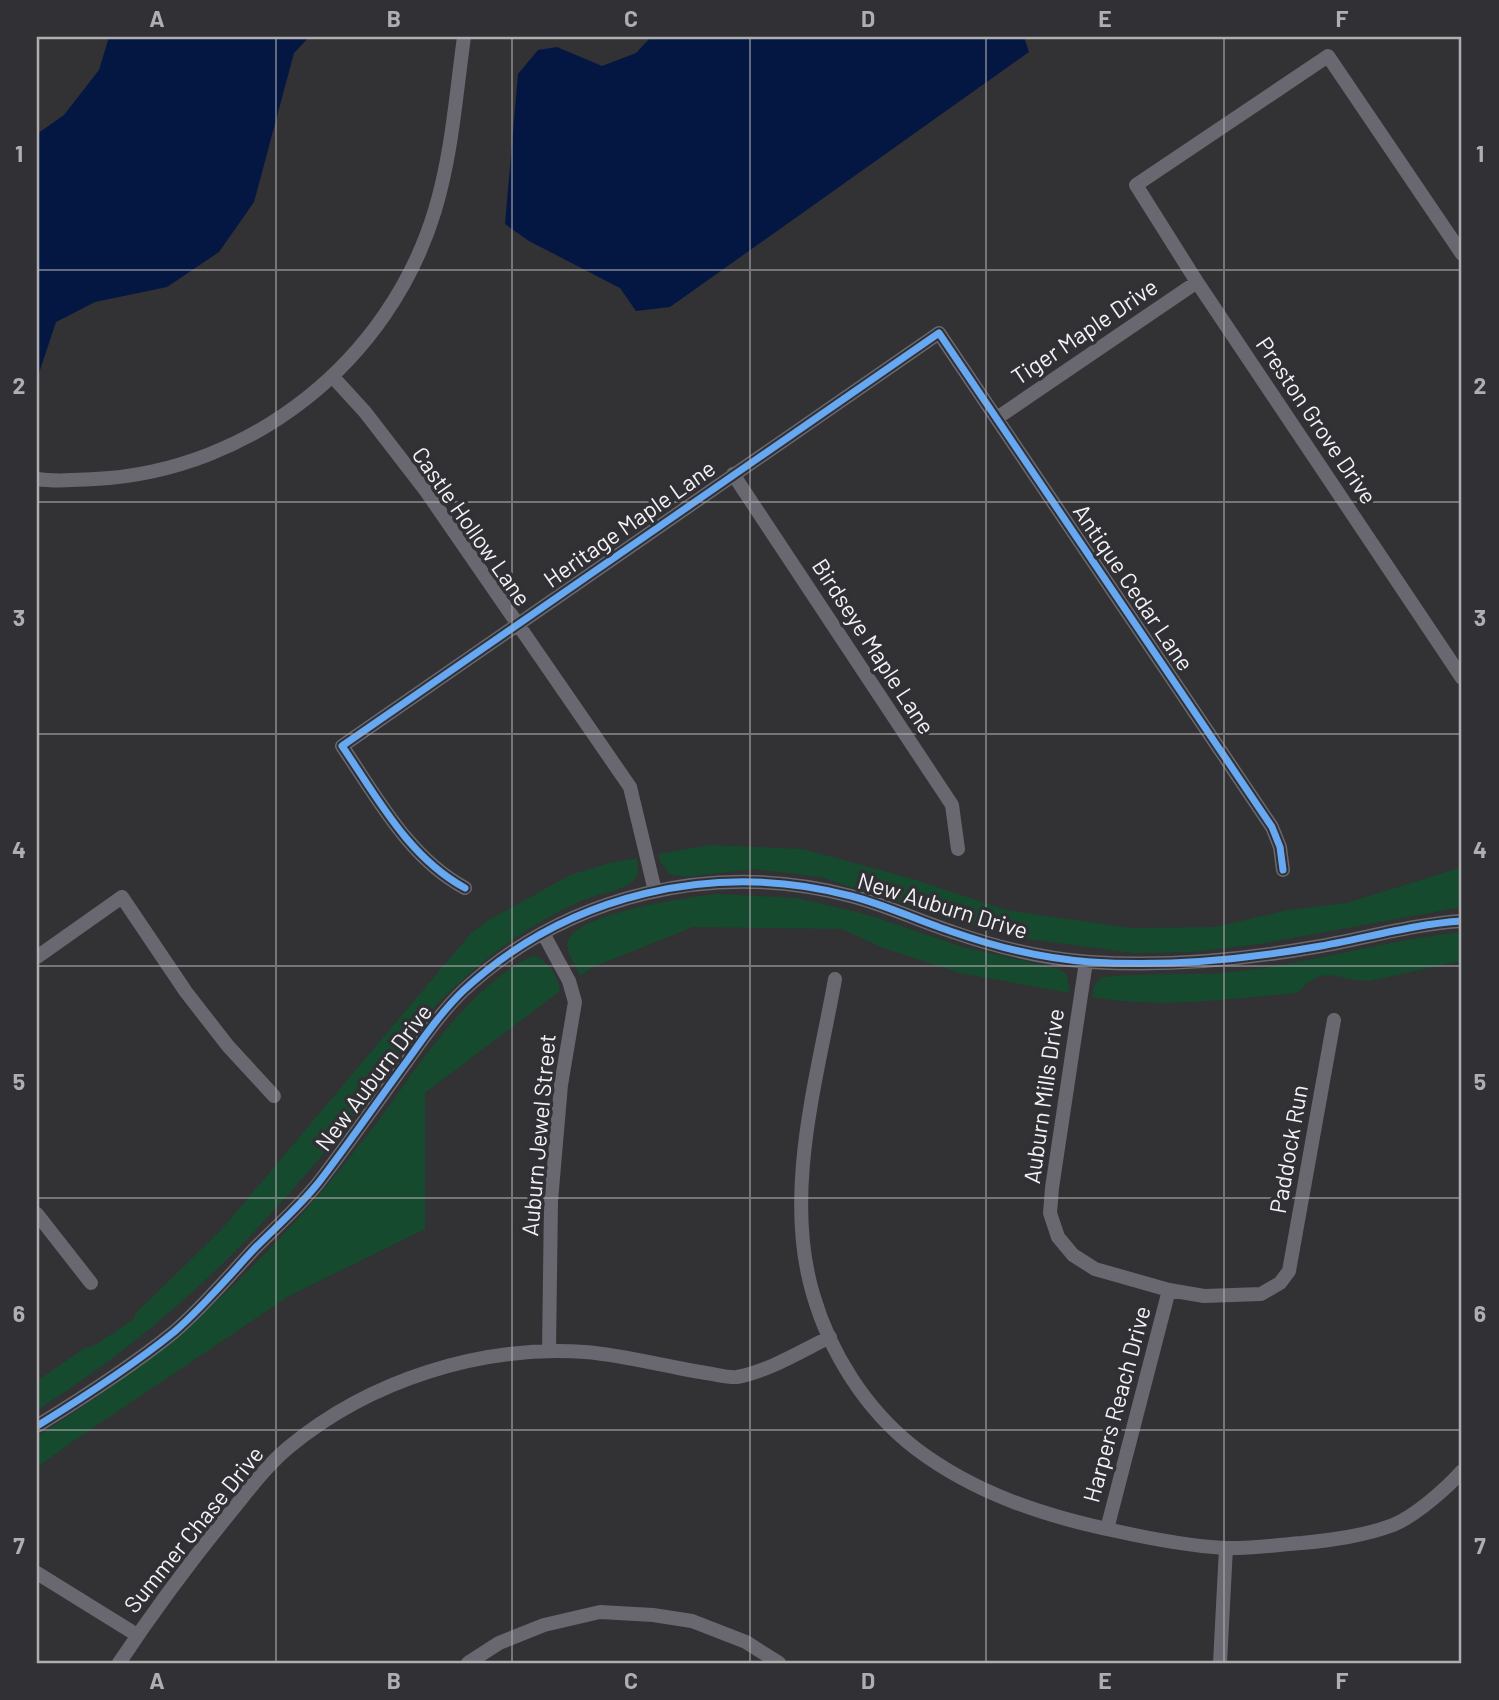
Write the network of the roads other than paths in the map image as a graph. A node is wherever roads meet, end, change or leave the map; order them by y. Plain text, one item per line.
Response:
1 (464, 37) edge
2 (1462, 254) edge
3 (1197, 282) junction
4 (939, 333) joint
5 (333, 377) junction
6 (997, 418) junction
7 (733, 474) junction
8 (37, 479) edge
9 (517, 624) junction
10 (1462, 678) edge
11 (958, 849) dead end
12 (1283, 870) dead end
13 (465, 888) dead end
14 (655, 891) junction
15 (1462, 921) edge
16 (543, 933) junction
17 (37, 957) edge
18 (1086, 962) junction
19 (835, 979) dead end
20 (1334, 1020) dead end
21 (274, 1096) dead end
22 (37, 1213) edge
23 (91, 1283) dead end
24 (1168, 1290) junction
25 (830, 1337) junction
26 (549, 1350) junction
27 (37, 1426) edge
28 (1462, 1471) edge
29 (1107, 1529) junction
30 (1226, 1548) junction
31 (37, 1573) edge
32 (137, 1635) junction
33 (118, 1663) edge
34 (468, 1663) edge
35 (779, 1663) edge
36 (1220, 1663) edge

1 - 5 street
2 - 3 street, Preston Grove Drive
3 - 6 street, Tiger Maple Drive
3 - 10 street, Preston Grove Drive
4 - 6 street, Antique Cedar Lane
4 - 7 street, Heritage Maple Lane
5 - 8 street
5 - 9 street, Castle Hollow Lane
6 - 12 street, Antique Cedar Lane
7 - 9 street, Heritage Maple Lane
7 - 11 street, Birdseye Maple Lane
9 - 13 street, Heritage Maple Lane
9 - 14 street, Castle Hollow Lane
14 - 16 street, New Auburn Drive
14 - 18 street, New Auburn Drive
15 - 18 street, New Auburn Drive
16 - 26 street, Auburn Jewel Street
16 - 27 street, New Auburn Drive
17 - 21 street
18 - 24 street, Auburn Mills Drive
19 - 25 street
20 - 24 street, Paddock Run
22 - 23 street
24 - 29 street, Harpers Reach Drive
25 - 26 street, Summer Chase Drive
25 - 29 street
26 - 32 street, Summer Chase Drive
28 - 30 street
29 - 30 street
30 - 36 street
31 - 32 street
32 - 33 street, Summer Chase Drive
34 - 35 street

